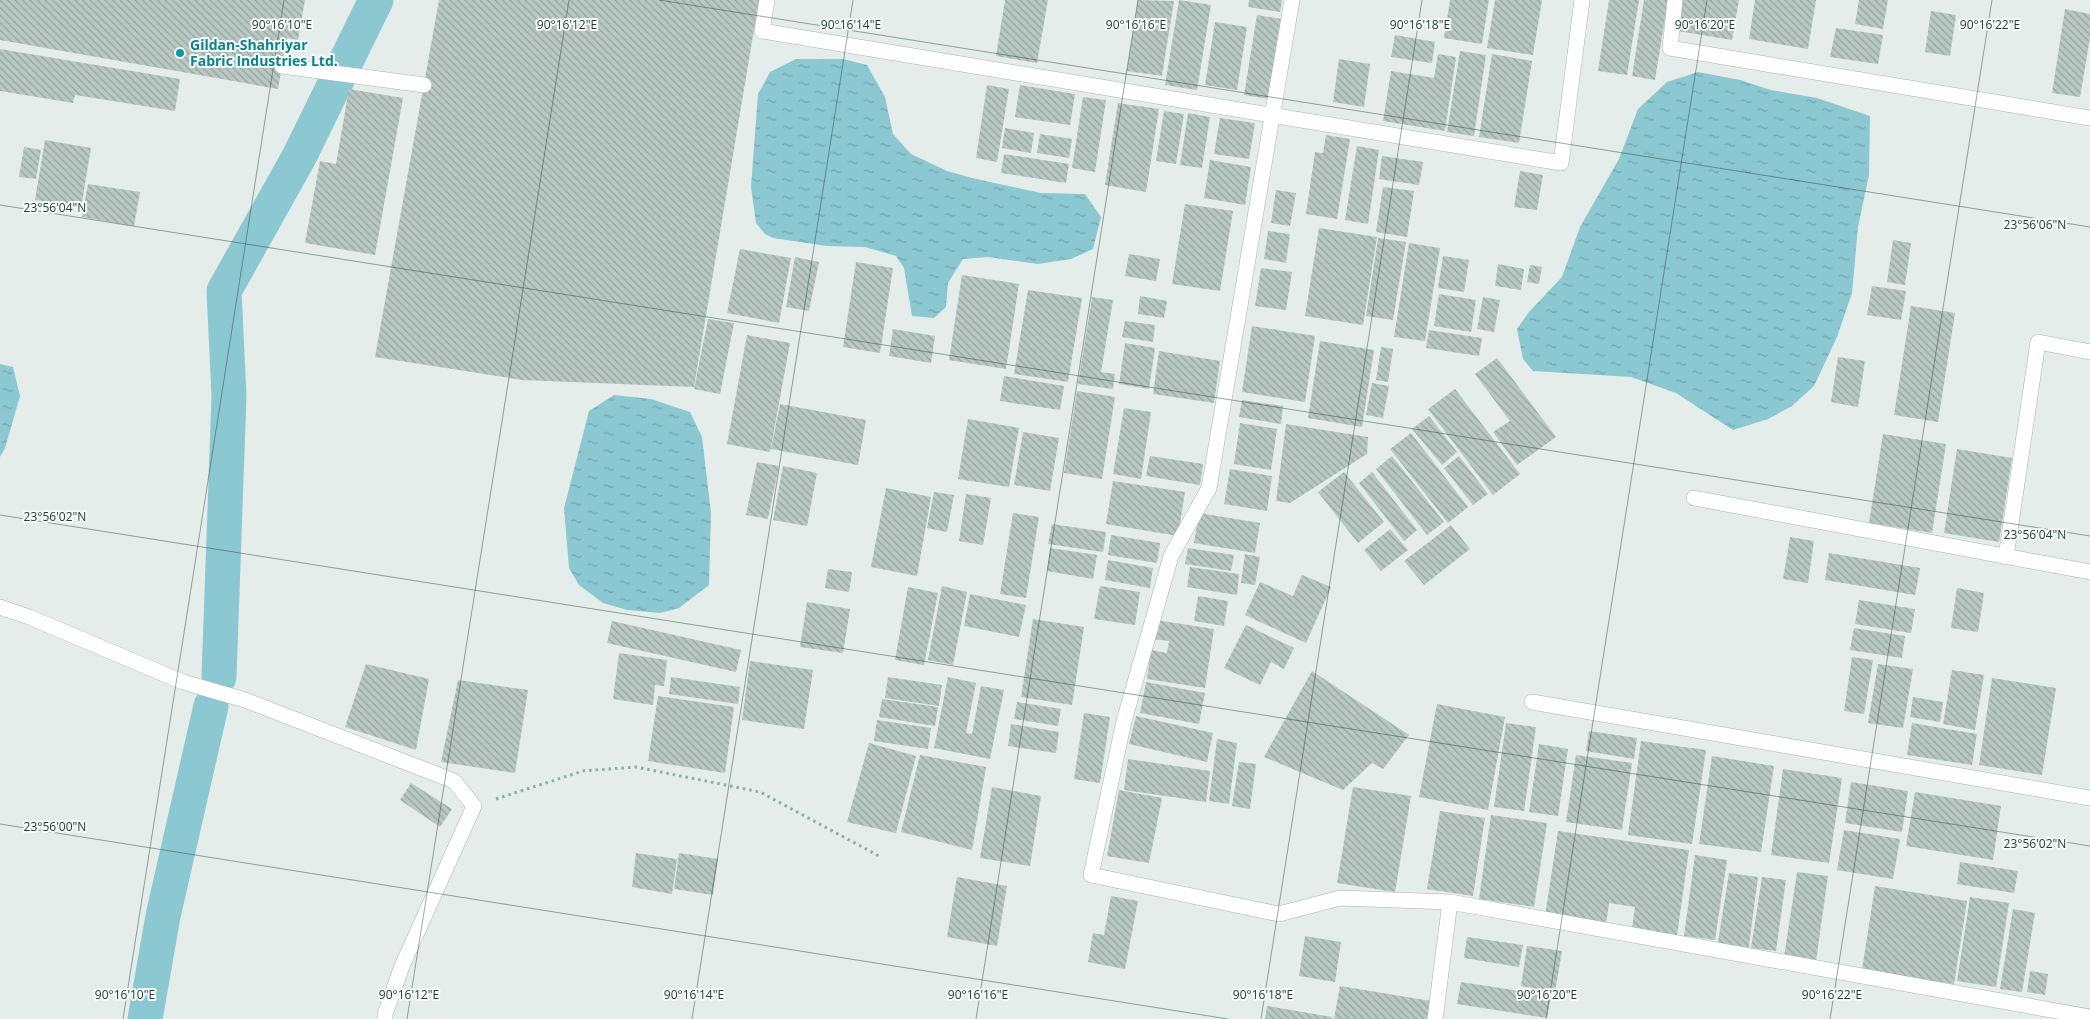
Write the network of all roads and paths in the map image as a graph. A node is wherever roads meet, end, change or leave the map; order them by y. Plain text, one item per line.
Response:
1 (767, 0) edge
2 (1292, 0) edge
3 (1582, 0) edge
4 (1675, 0) edge
5 (282, 66) dead end
6 (424, 85) dead end
7 (1274, 115) junction
8 (2090, 118) edge
9 (2090, 352) edge
10 (1694, 498) dead end
11 (2006, 557) junction
12 (2090, 572) edge
13 (0, 607) edge
14 (1532, 702) dead end
15 (2090, 798) edge
16 (474, 806) junction
17 (879, 856) dead end
18 (1450, 902) junction
19 (2090, 1017) edge
20 (386, 1019) edge
21 (1435, 1019) edge

1 - 7 street
2 - 7 street
3 - 7 street
4 - 8 street
5 - 6 street
7 - 18 street
9 - 11 street
10 - 11 street
11 - 12 street
13 - 16 street
14 - 15 street
16 - 17 path
16 - 20 street
18 - 19 street
18 - 21 street

